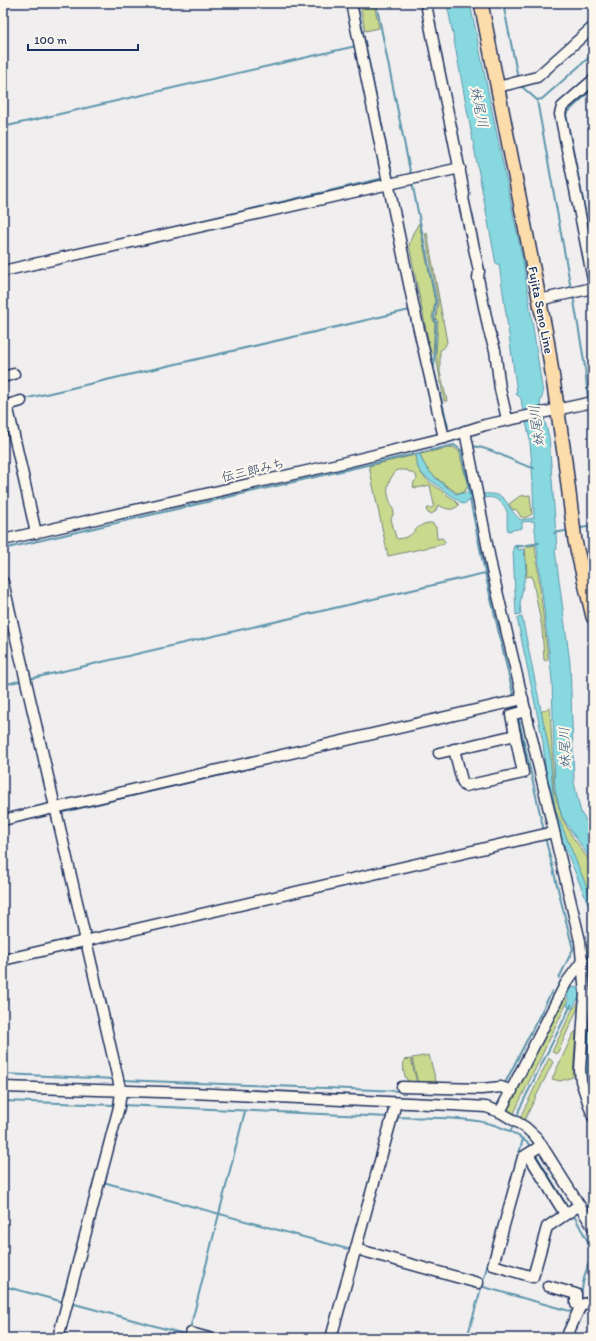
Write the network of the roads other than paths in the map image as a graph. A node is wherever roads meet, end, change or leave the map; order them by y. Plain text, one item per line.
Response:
1 (352, 3) edge
2 (426, 3) edge
3 (481, 3) edge
4 (593, 27) edge
5 (593, 80) edge
6 (498, 87) junction
7 (460, 168) junction
8 (390, 180) junction
9 (3, 271) edge
10 (593, 280) edge
11 (593, 288) edge
12 (539, 300) junction
13 (14, 374) dead end
14 (3, 377) edge
15 (21, 401) dead end
16 (590, 402) edge
17 (552, 410) junction
18 (507, 419) junction
19 (464, 431) junction
20 (444, 438) junction
21 (36, 533) junction
22 (3, 540) edge
23 (3, 582) edge
24 (593, 617) edge
25 (518, 700) junction
26 (520, 713) junction
27 (515, 735) junction
28 (454, 749) junction
29 (439, 753) dead end
30 (56, 812) junction
31 (3, 820) edge
32 (548, 833) junction
33 (86, 943) junction
34 (3, 960) edge
35 (583, 960) junction
36 (3, 1087) edge
37 (402, 1087) dead end
38 (506, 1088) junction
39 (119, 1092) junction
40 (396, 1103) junction
41 (500, 1112) junction
42 (593, 1117) edge
43 (534, 1150) junction
44 (571, 1211) junction
45 (593, 1227) edge
46 (356, 1249) junction
47 (478, 1283) dead end
48 (548, 1286) dead end
49 (593, 1301) edge
50 (581, 1305) junction
51 (190, 1333) dead end
52 (58, 1338) edge
53 (209, 1338) edge
54 (331, 1338) edge
55 (566, 1338) edge

1 - 8 street
2 - 7 street
3 - 6 main road, Fujita Seno Line
4 - 6 street
5 - 10 street
6 - 12 main road, Fujita Seno Line
7 - 8 street
7 - 18 street
8 - 9 street
8 - 20 street
11 - 12 street
12 - 17 main road, Fujita Seno Line
13 - 14 street
15 - 21 street
16 - 17 street, 伝三郎みち
17 - 18 street, 伝三郎みち
17 - 24 main road, Fujita Seno Line
18 - 19 street, 伝三郎みち
19 - 20 street, 伝三郎みち
19 - 25 street
20 - 21 street, 伝三郎みち
21 - 22 street, 伝三郎みち
23 - 30 street
25 - 26 street
25 - 30 street
26 - 27 street
26 - 32 street
27 - 28 street
27 - 28 street
28 - 29 street
30 - 31 street
30 - 33 street
32 - 33 street
32 - 35 street
33 - 34 street
33 - 39 street
35 - 38 street
35 - 42 street
36 - 39 street
37 - 38 street
38 - 41 street
39 - 40 street
39 - 52 street
40 - 41 street
40 - 46 street
41 - 43 street
43 - 44 street
43 - 44 street
43 - 44 street
44 - 45 street
46 - 47 street
46 - 54 street
48 - 50 street
49 - 50 street
50 - 55 street
51 - 53 street

